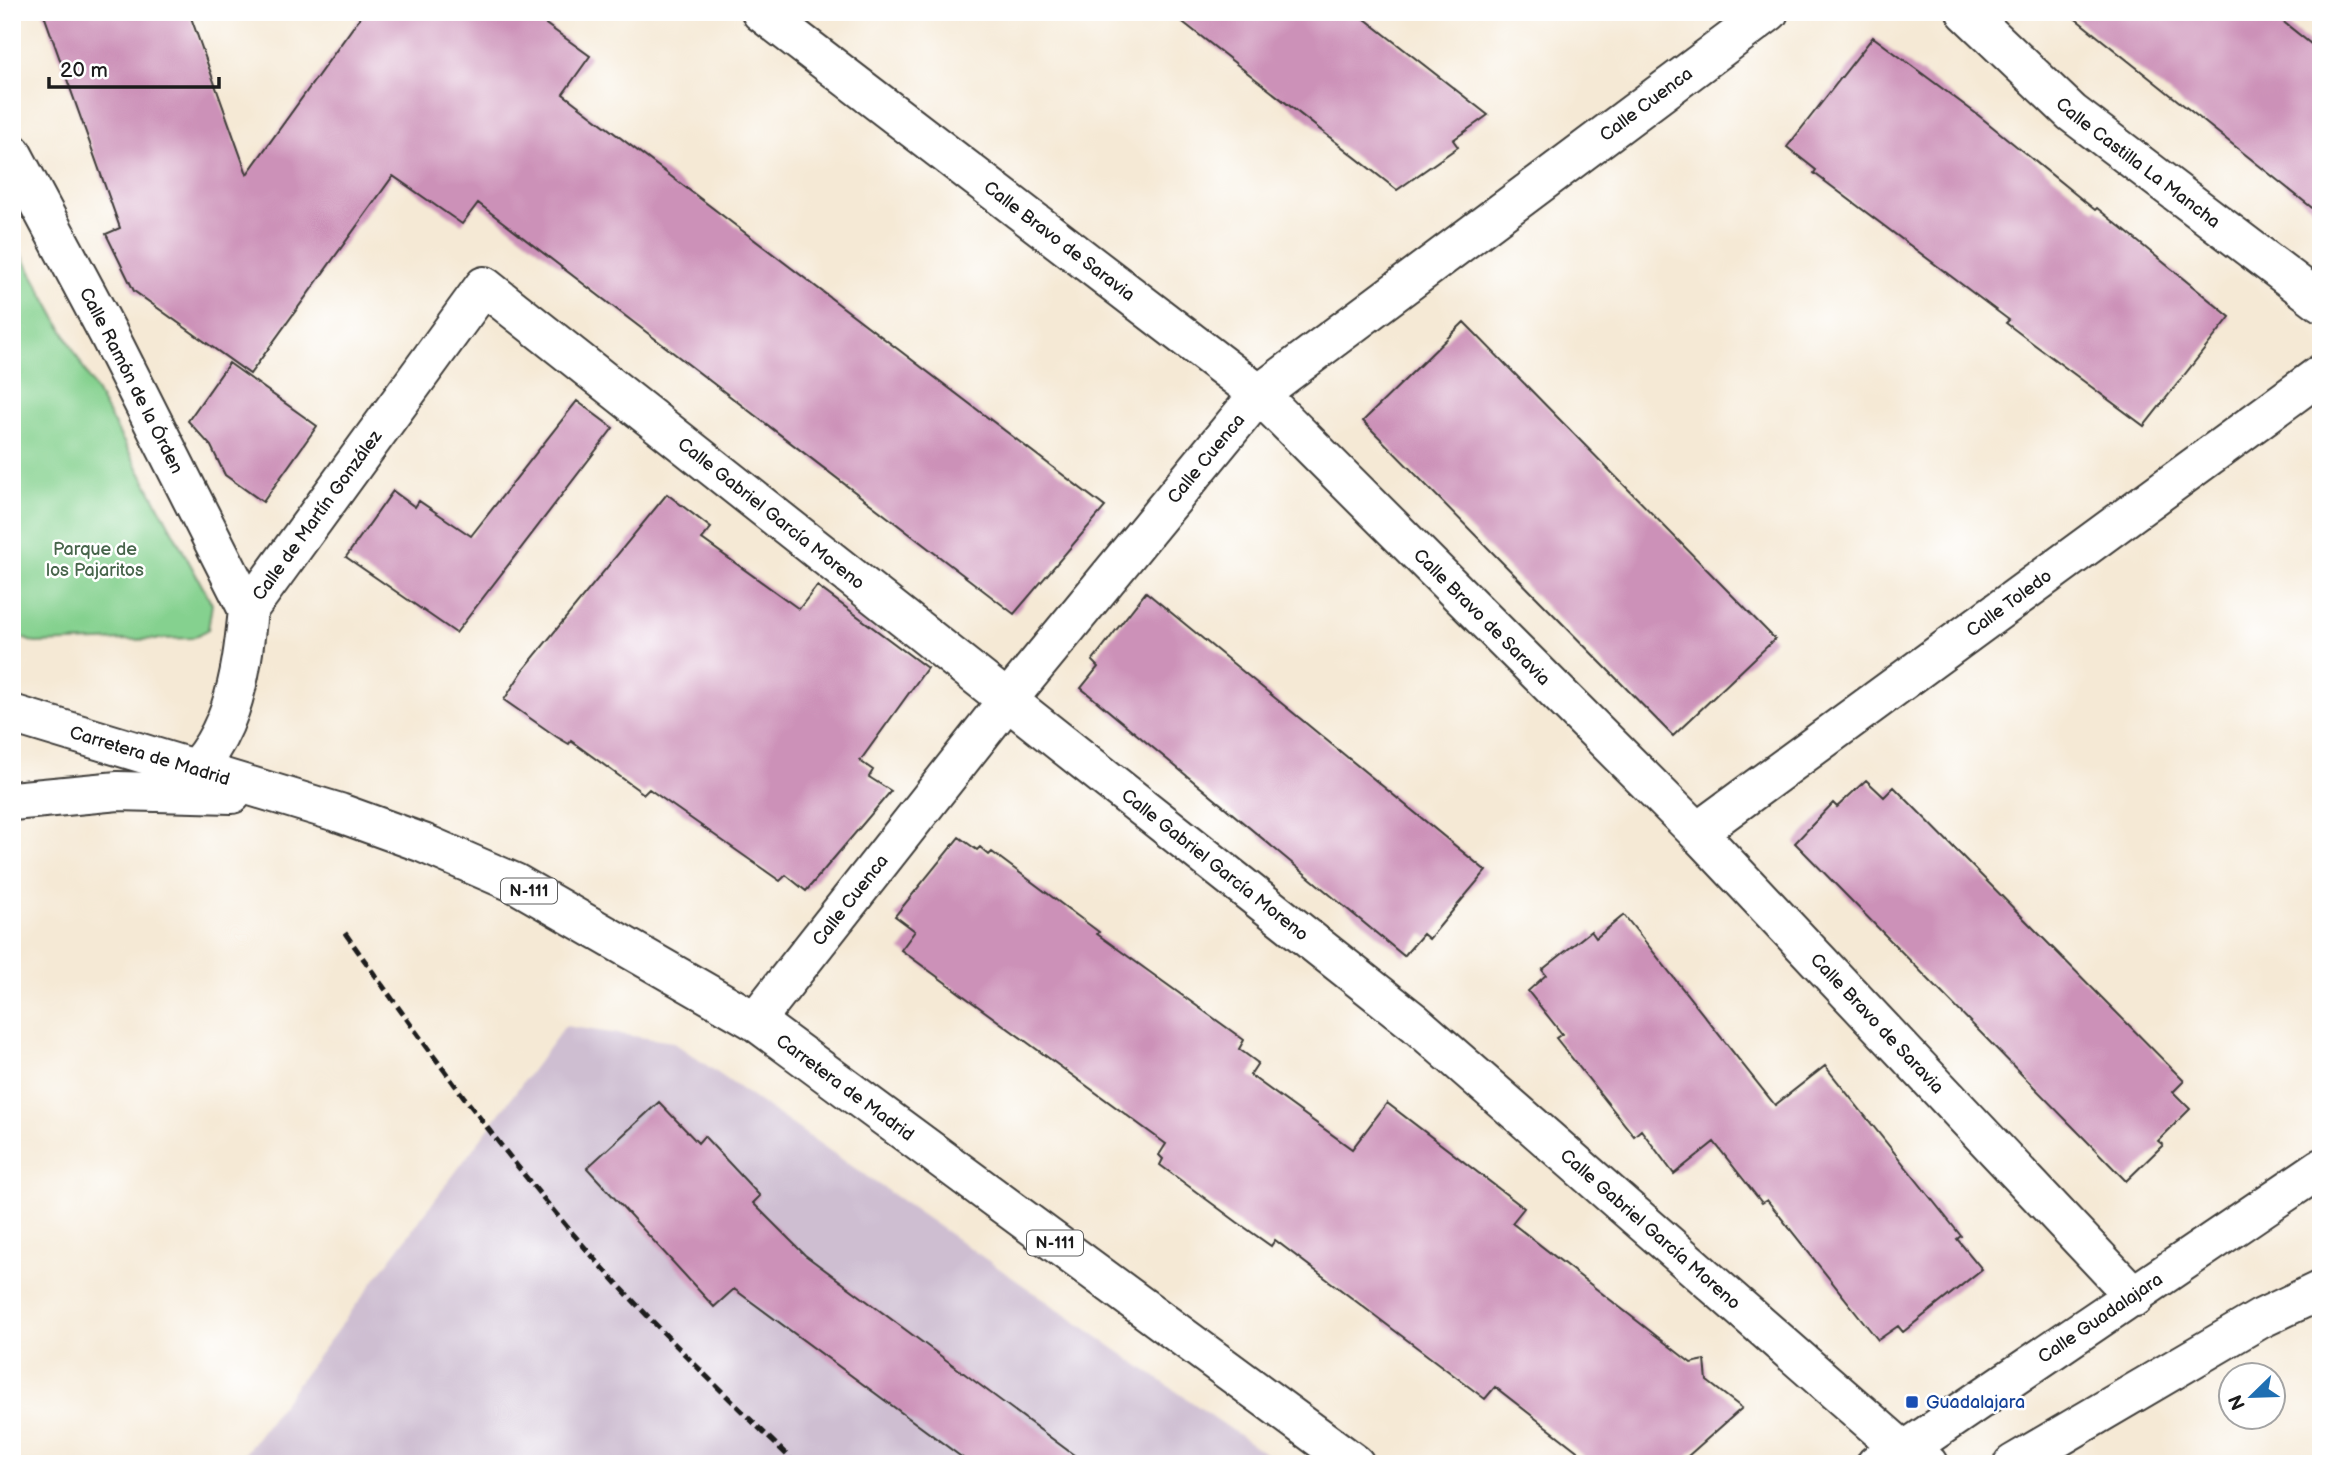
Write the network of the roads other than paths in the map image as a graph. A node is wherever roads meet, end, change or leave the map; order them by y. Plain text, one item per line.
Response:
1 (761, 12) edge
2 (1769, 12) edge
3 (1965, 12) edge
4 (12, 153) edge
5 (484, 286) joint
6 (2321, 302) edge
7 (2321, 374) edge
8 (1259, 394) junction
9 (248, 610) junction
10 (1006, 702) junction
11 (12, 714) edge
12 (183, 780) junction
13 (12, 801) edge
14 (1697, 832) junction
15 (755, 1021) junction
16 (2321, 1168) edge
17 (2321, 1290) edge
18 (2135, 1297) junction
19 (1903, 1460) edge
20 (1355, 1464) edge
21 (2013, 1464) edge

1 - 8 street, Calle Bravo de Saravia
2 - 8 street, Calle Cuenca
3 - 6 street, Calle Castilla La Mancha
4 - 9 street, Calle Ramón de la Órden
5 - 9 street, Calle de Martín González
5 - 10 street, Calle Gabriel García Moreno
7 - 14 street, Calle Toledo
8 - 10 street, Calle Cuenca
8 - 14 street, Calle Bravo de Saravia
9 - 12 street, Calle de Martín González
10 - 15 street, Calle Cuenca
10 - 19 street, Calle Gabriel García Moreno
11 - 12 street, Carretera de Madrid
12 - 13 street, Carretera de Madrid / N-111
12 - 15 street, Carretera de Madrid / N-111
14 - 18 street, Calle Bravo de Saravia
15 - 20 street, Carretera de Madrid / N-111
16 - 18 street, Calle Guadalajara
17 - 21 street
18 - 19 street, Calle Guadalajara

